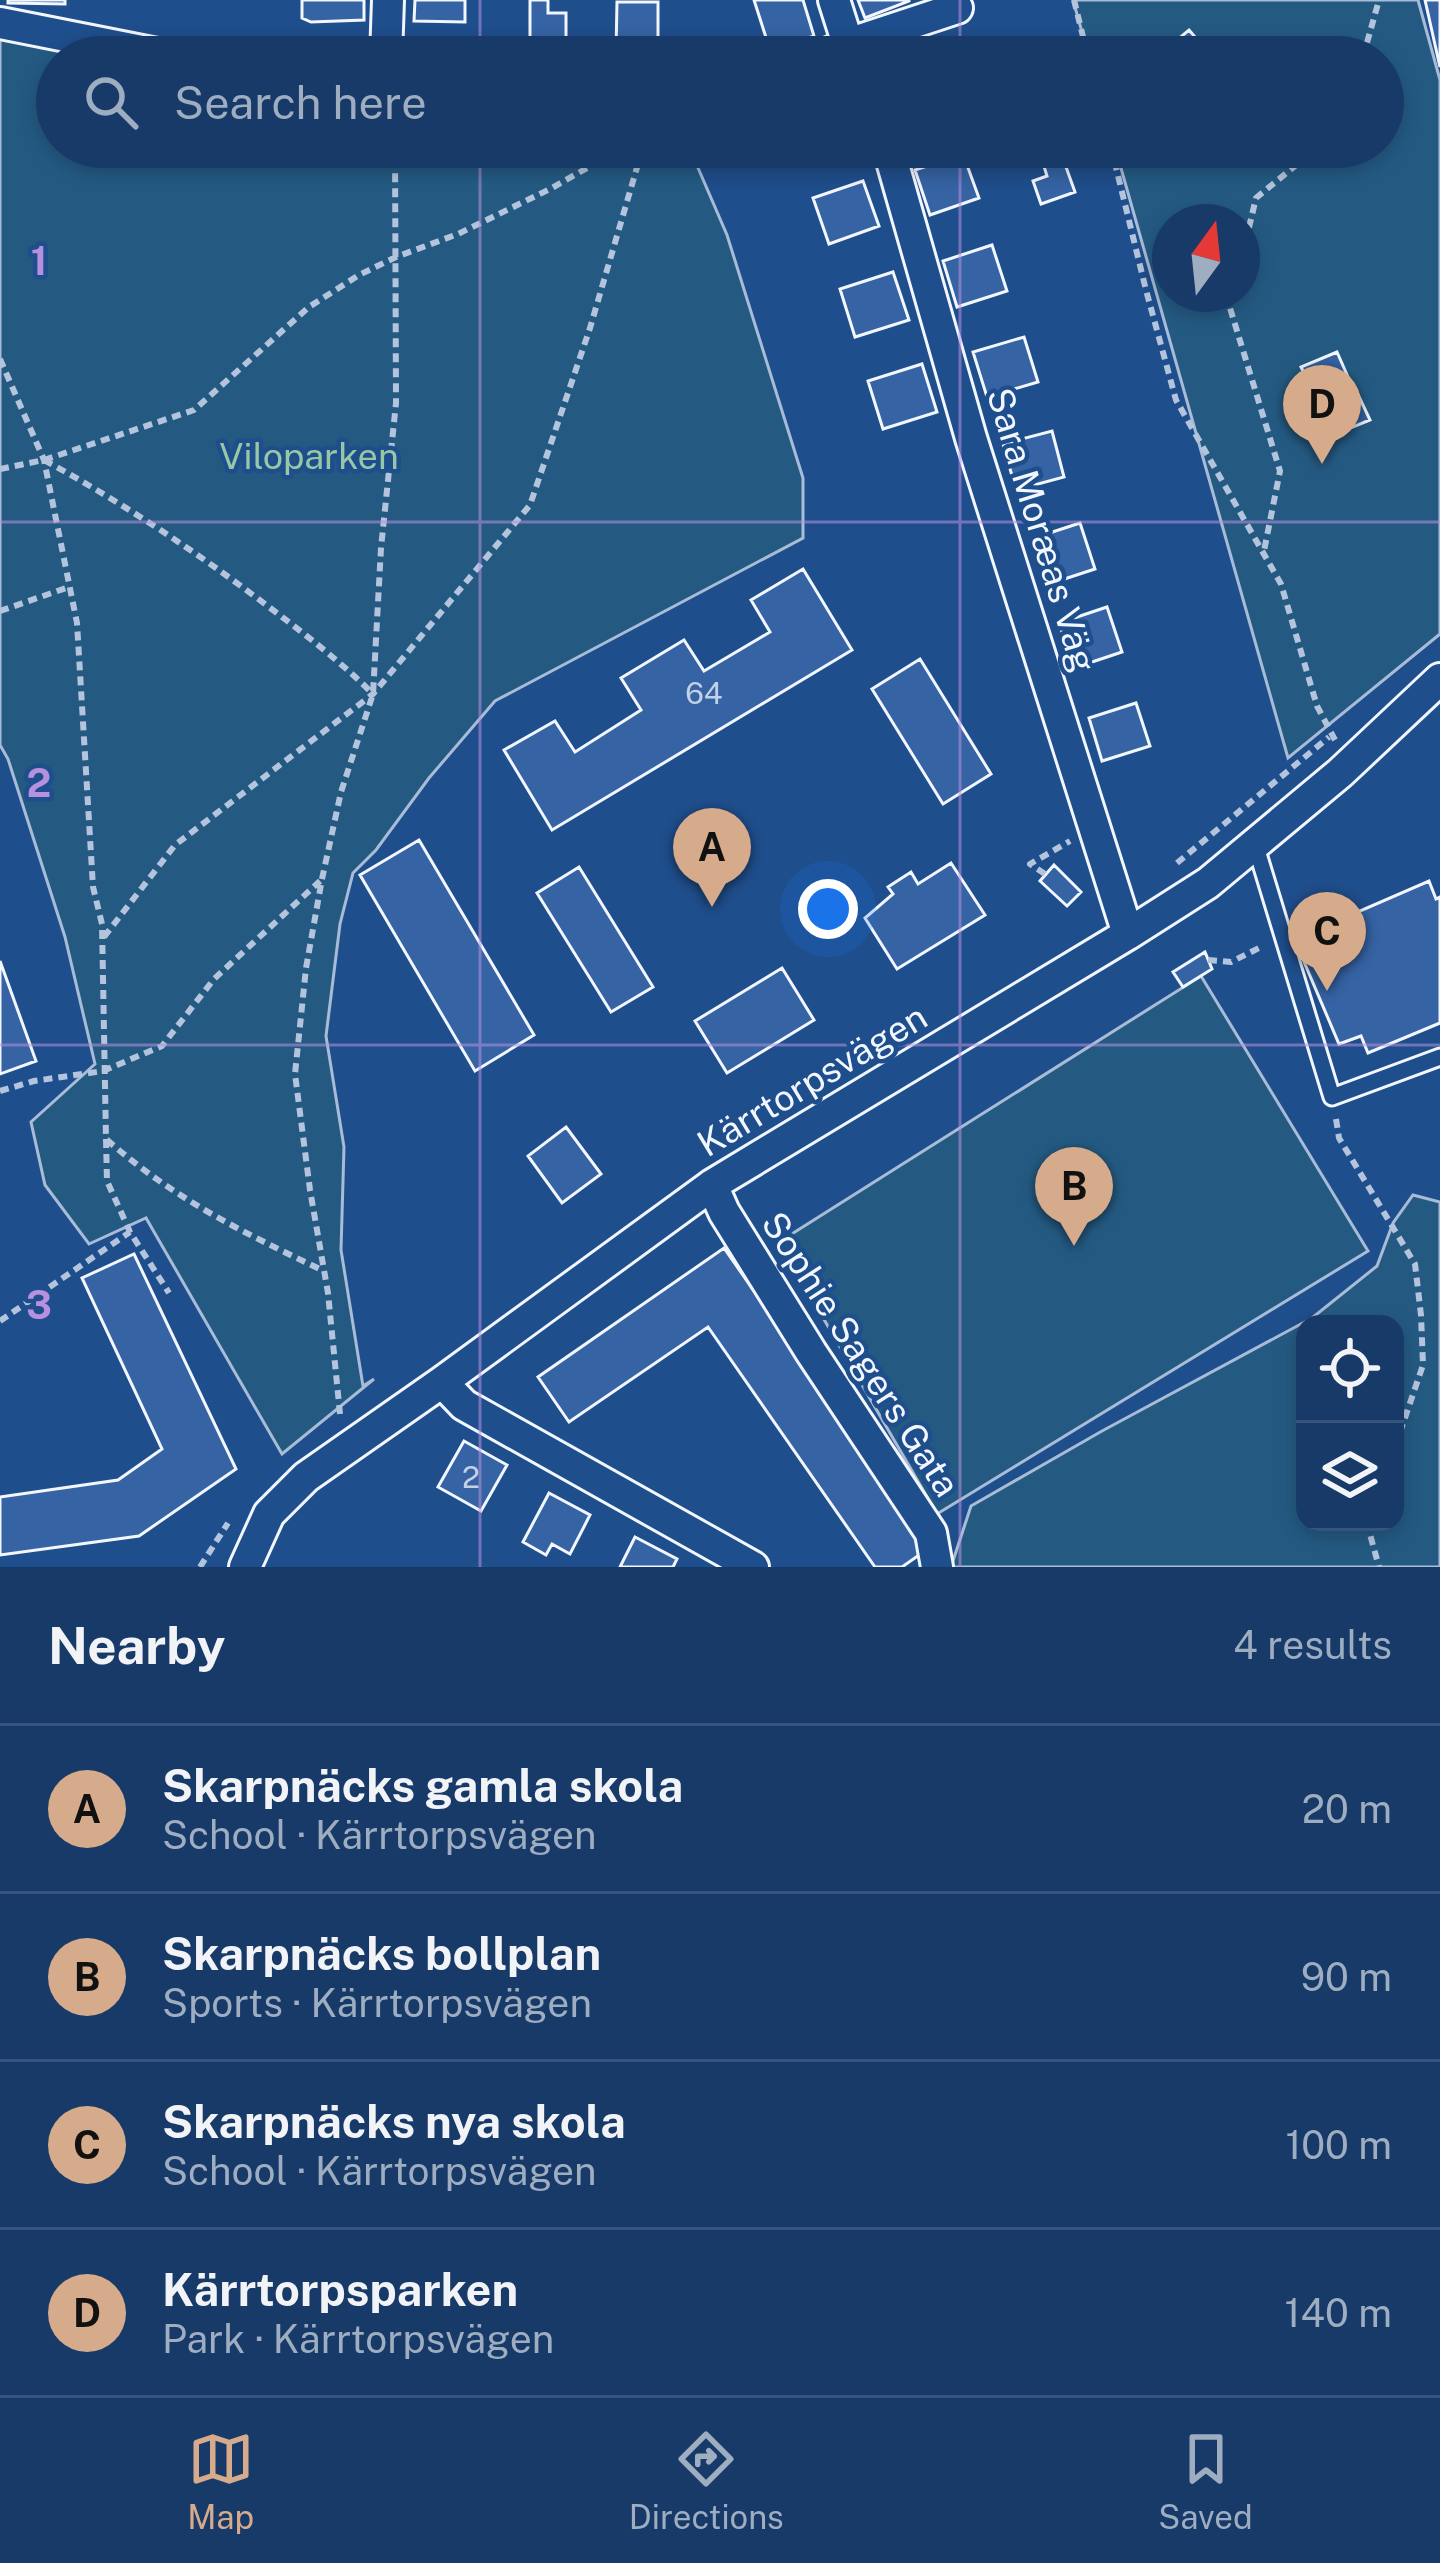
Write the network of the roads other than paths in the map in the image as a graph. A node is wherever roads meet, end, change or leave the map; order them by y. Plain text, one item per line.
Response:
1 (388, 0) edge
2 (834, 0) edge
3 (957, 8) dead end
4 (0, 23) edge
5 (66, 36) edge
6 (387, 36) edge
7 (839, 36) edge
8 (885, 36) edge
9 (894, 168) edge
10 (1440, 679) edge
11 (1255, 844) junction
12 (1128, 934) junction
13 (1440, 1057) edge
14 (712, 1185) junction
15 (442, 1382) junction
16 (245, 1567) edge
17 (753, 1567) edge
18 (937, 1567) edge

1 - 6 street
2 - 7 street
3 - 8 street
4 - 5 street
9 - 12 street, Sara Moræas Väg
10 - 11 street, Kärrtorpsvägen
11 - 12 street, Kärrtorpsvägen
11 - 13 lane
12 - 14 street, Kärrtorpsvägen
14 - 15 street, Kärrtorpsvägen
14 - 18 street, Sophie Sagers Gata
15 - 16 street, Kärrtorpsvägen
15 - 17 street

